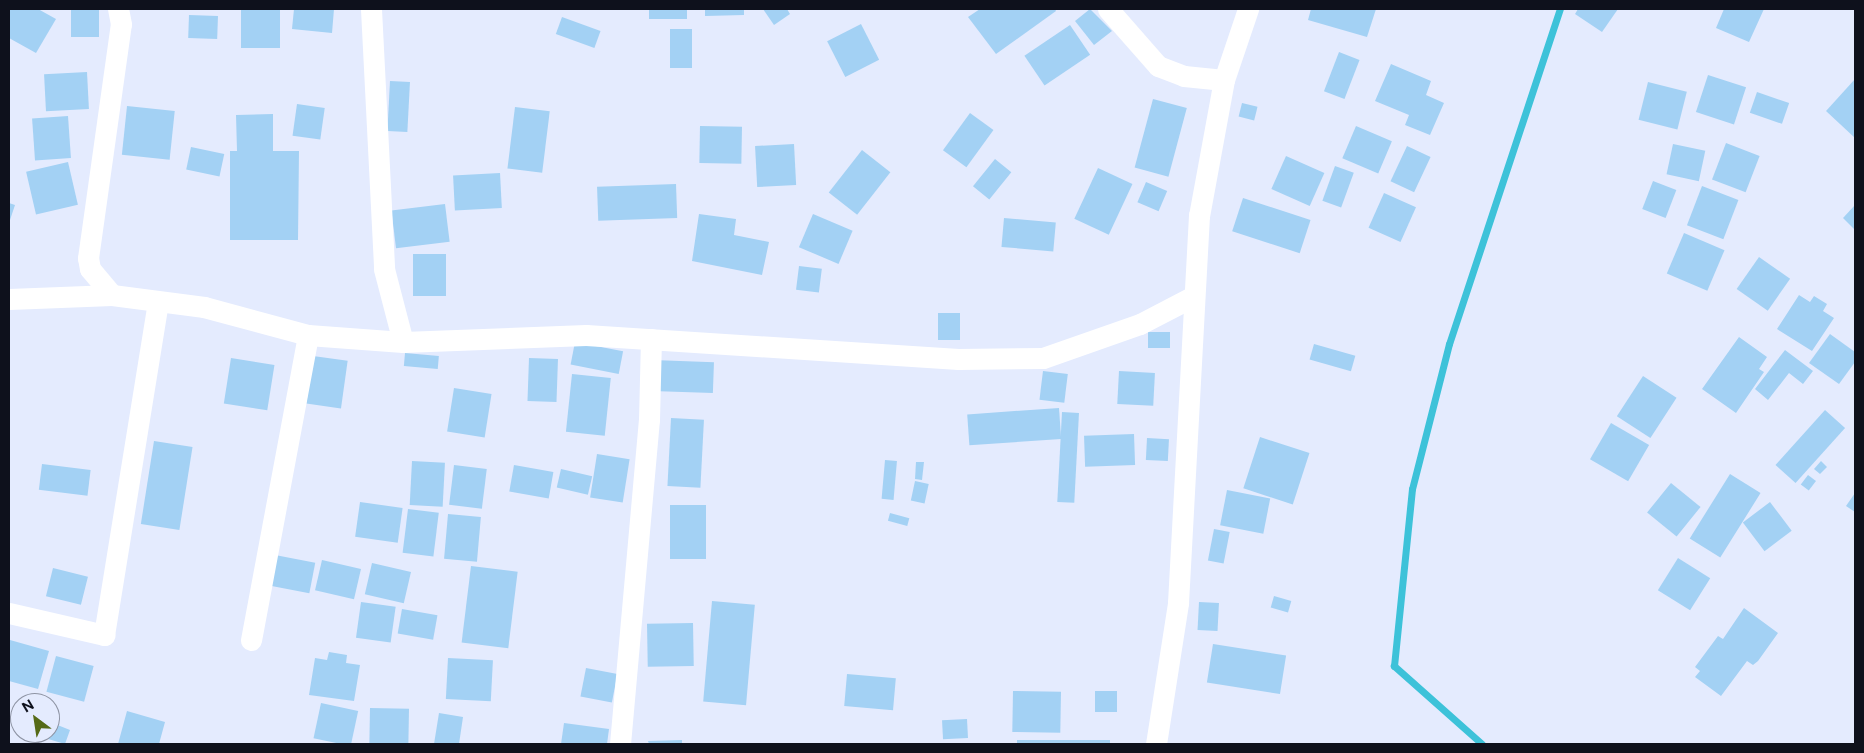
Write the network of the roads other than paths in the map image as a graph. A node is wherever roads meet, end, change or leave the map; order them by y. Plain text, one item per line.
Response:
1 (118, 9) edge
2 (371, 9) edge
3 (1108, 9) edge
4 (1248, 9) edge
5 (1224, 80) junction
6 (112, 296) junction
7 (1194, 296) junction
8 (9, 299) edge
9 (158, 303) junction
10 (308, 335) junction
11 (650, 339) junction
12 (403, 342) junction
13 (9, 613) edge
14 (251, 640) dead end
15 (620, 744) edge
16 (1156, 744) edge

1 - 6 street
2 - 12 street
3 - 5 street
4 - 5 street
5 - 7 street
6 - 8 street
6 - 9 street
7 - 11 street
7 - 16 street
9 - 10 street
9 - 13 street
10 - 12 street
10 - 14 street
11 - 12 street
11 - 15 street

